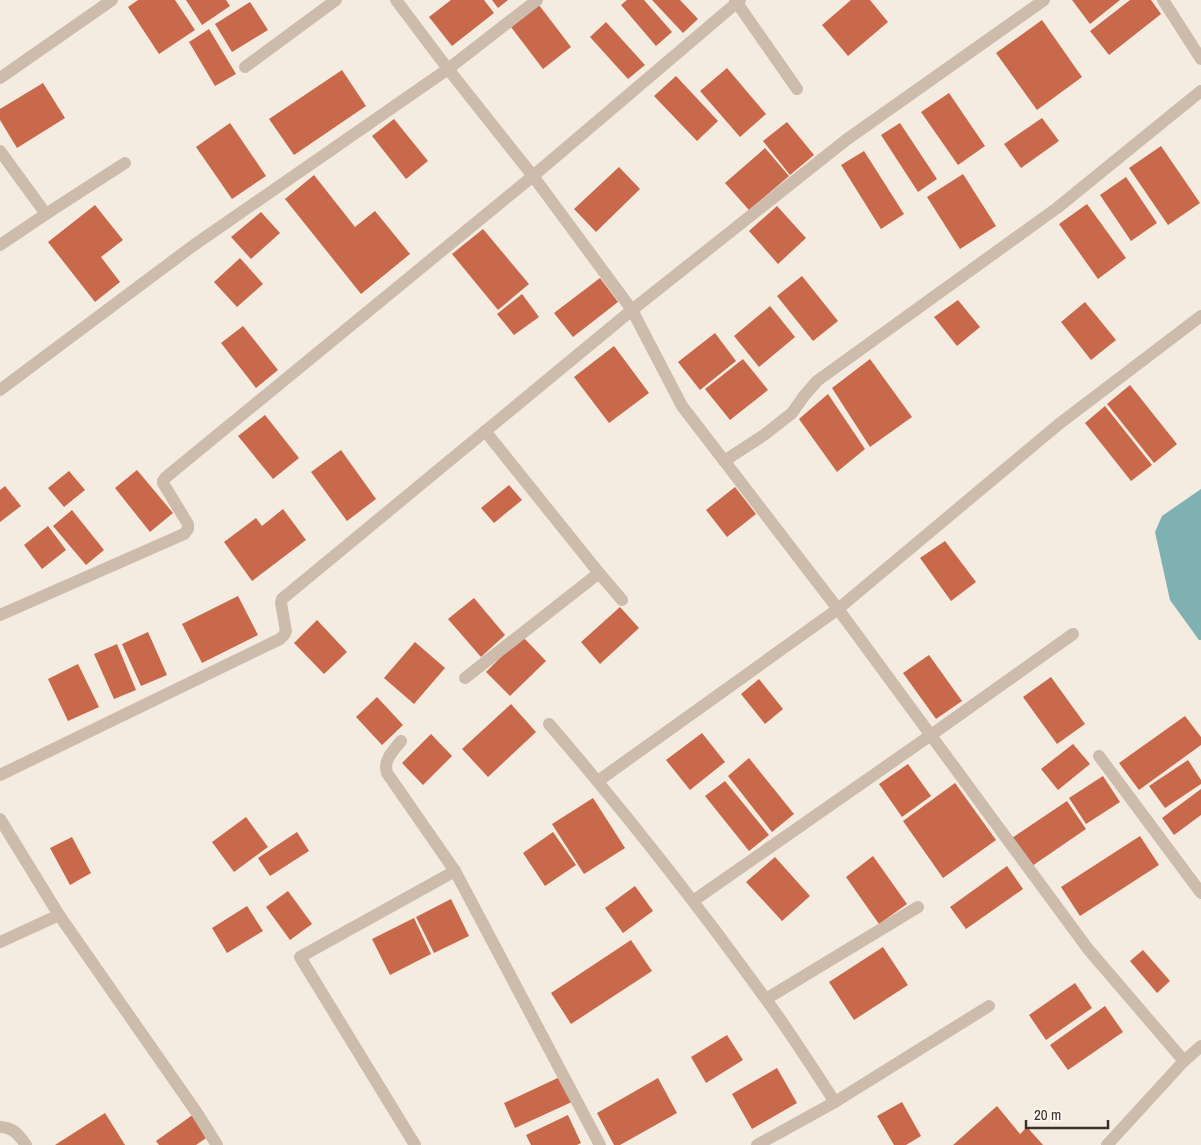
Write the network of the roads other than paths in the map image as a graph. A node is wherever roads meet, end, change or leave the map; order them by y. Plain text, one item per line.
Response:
1 (112, 0) edge
2 (336, 0) edge
3 (396, 0) edge
4 (536, 0) edge
5 (1044, 0) edge
6 (1163, 0) edge
7 (737, 1) edge
8 (1201, 59) edge
9 (245, 67) dead end
10 (448, 69) junction
11 (0, 78) edge
12 (797, 89) dead end
13 (1201, 91) edge
14 (0, 151) edge
15 (126, 163) dead end
16 (533, 176) junction
17 (46, 214) junction
18 (0, 245) edge
19 (632, 310) junction
20 (1201, 316) edge
21 (0, 390) edge
22 (485, 431) junction
23 (724, 461) junction
24 (599, 573) junction
25 (622, 600) dead end
26 (838, 609) junction
27 (0, 615) edge
28 (1073, 634) dead end
29 (466, 678) dead end
30 (549, 724) dead end
31 (931, 735) junction
32 (401, 741) dead end
33 (1099, 756) dead end
34 (0, 775) edge
35 (598, 781) junction
36 (0, 819) edge
37 (455, 871) junction
38 (1201, 893) edge
39 (693, 901) junction
40 (918, 906) dead end
41 (59, 915) junction
42 (0, 942) edge
43 (766, 999) junction
44 (989, 1006) dead end
45 (1201, 1046) edge
46 (1184, 1061) junction
47 (835, 1102) junction
48 (0, 1127) edge
49 (26, 1145) edge
50 (217, 1145) edge
51 (415, 1145) edge
52 (600, 1145) edge
53 (757, 1145) edge
54 (1107, 1145) edge

1 - 11 street
2 - 9 street
3 - 10 street
4 - 10 street
5 - 19 street
6 - 8 street
7 - 12 street
7 - 16 street
10 - 16 street
10 - 21 street
13 - 23 street
14 - 17 street
15 - 17 street
16 - 19 street
16 - 27 street
17 - 18 street
19 - 22 street
19 - 23 street
20 - 26 street
22 - 24 street
22 - 34 street
23 - 26 street
24 - 25 street
24 - 29 street
26 - 31 street
26 - 35 street
28 - 31 street
30 - 35 street
31 - 39 street
31 - 46 street
32 - 37 street
33 - 38 street
35 - 39 street
36 - 41 street
37 - 51 street
37 - 52 street
39 - 43 street
40 - 43 street
41 - 42 street
41 - 50 street
43 - 47 street
44 - 47 street
45 - 46 street
46 - 54 street
47 - 53 street
48 - 49 street

